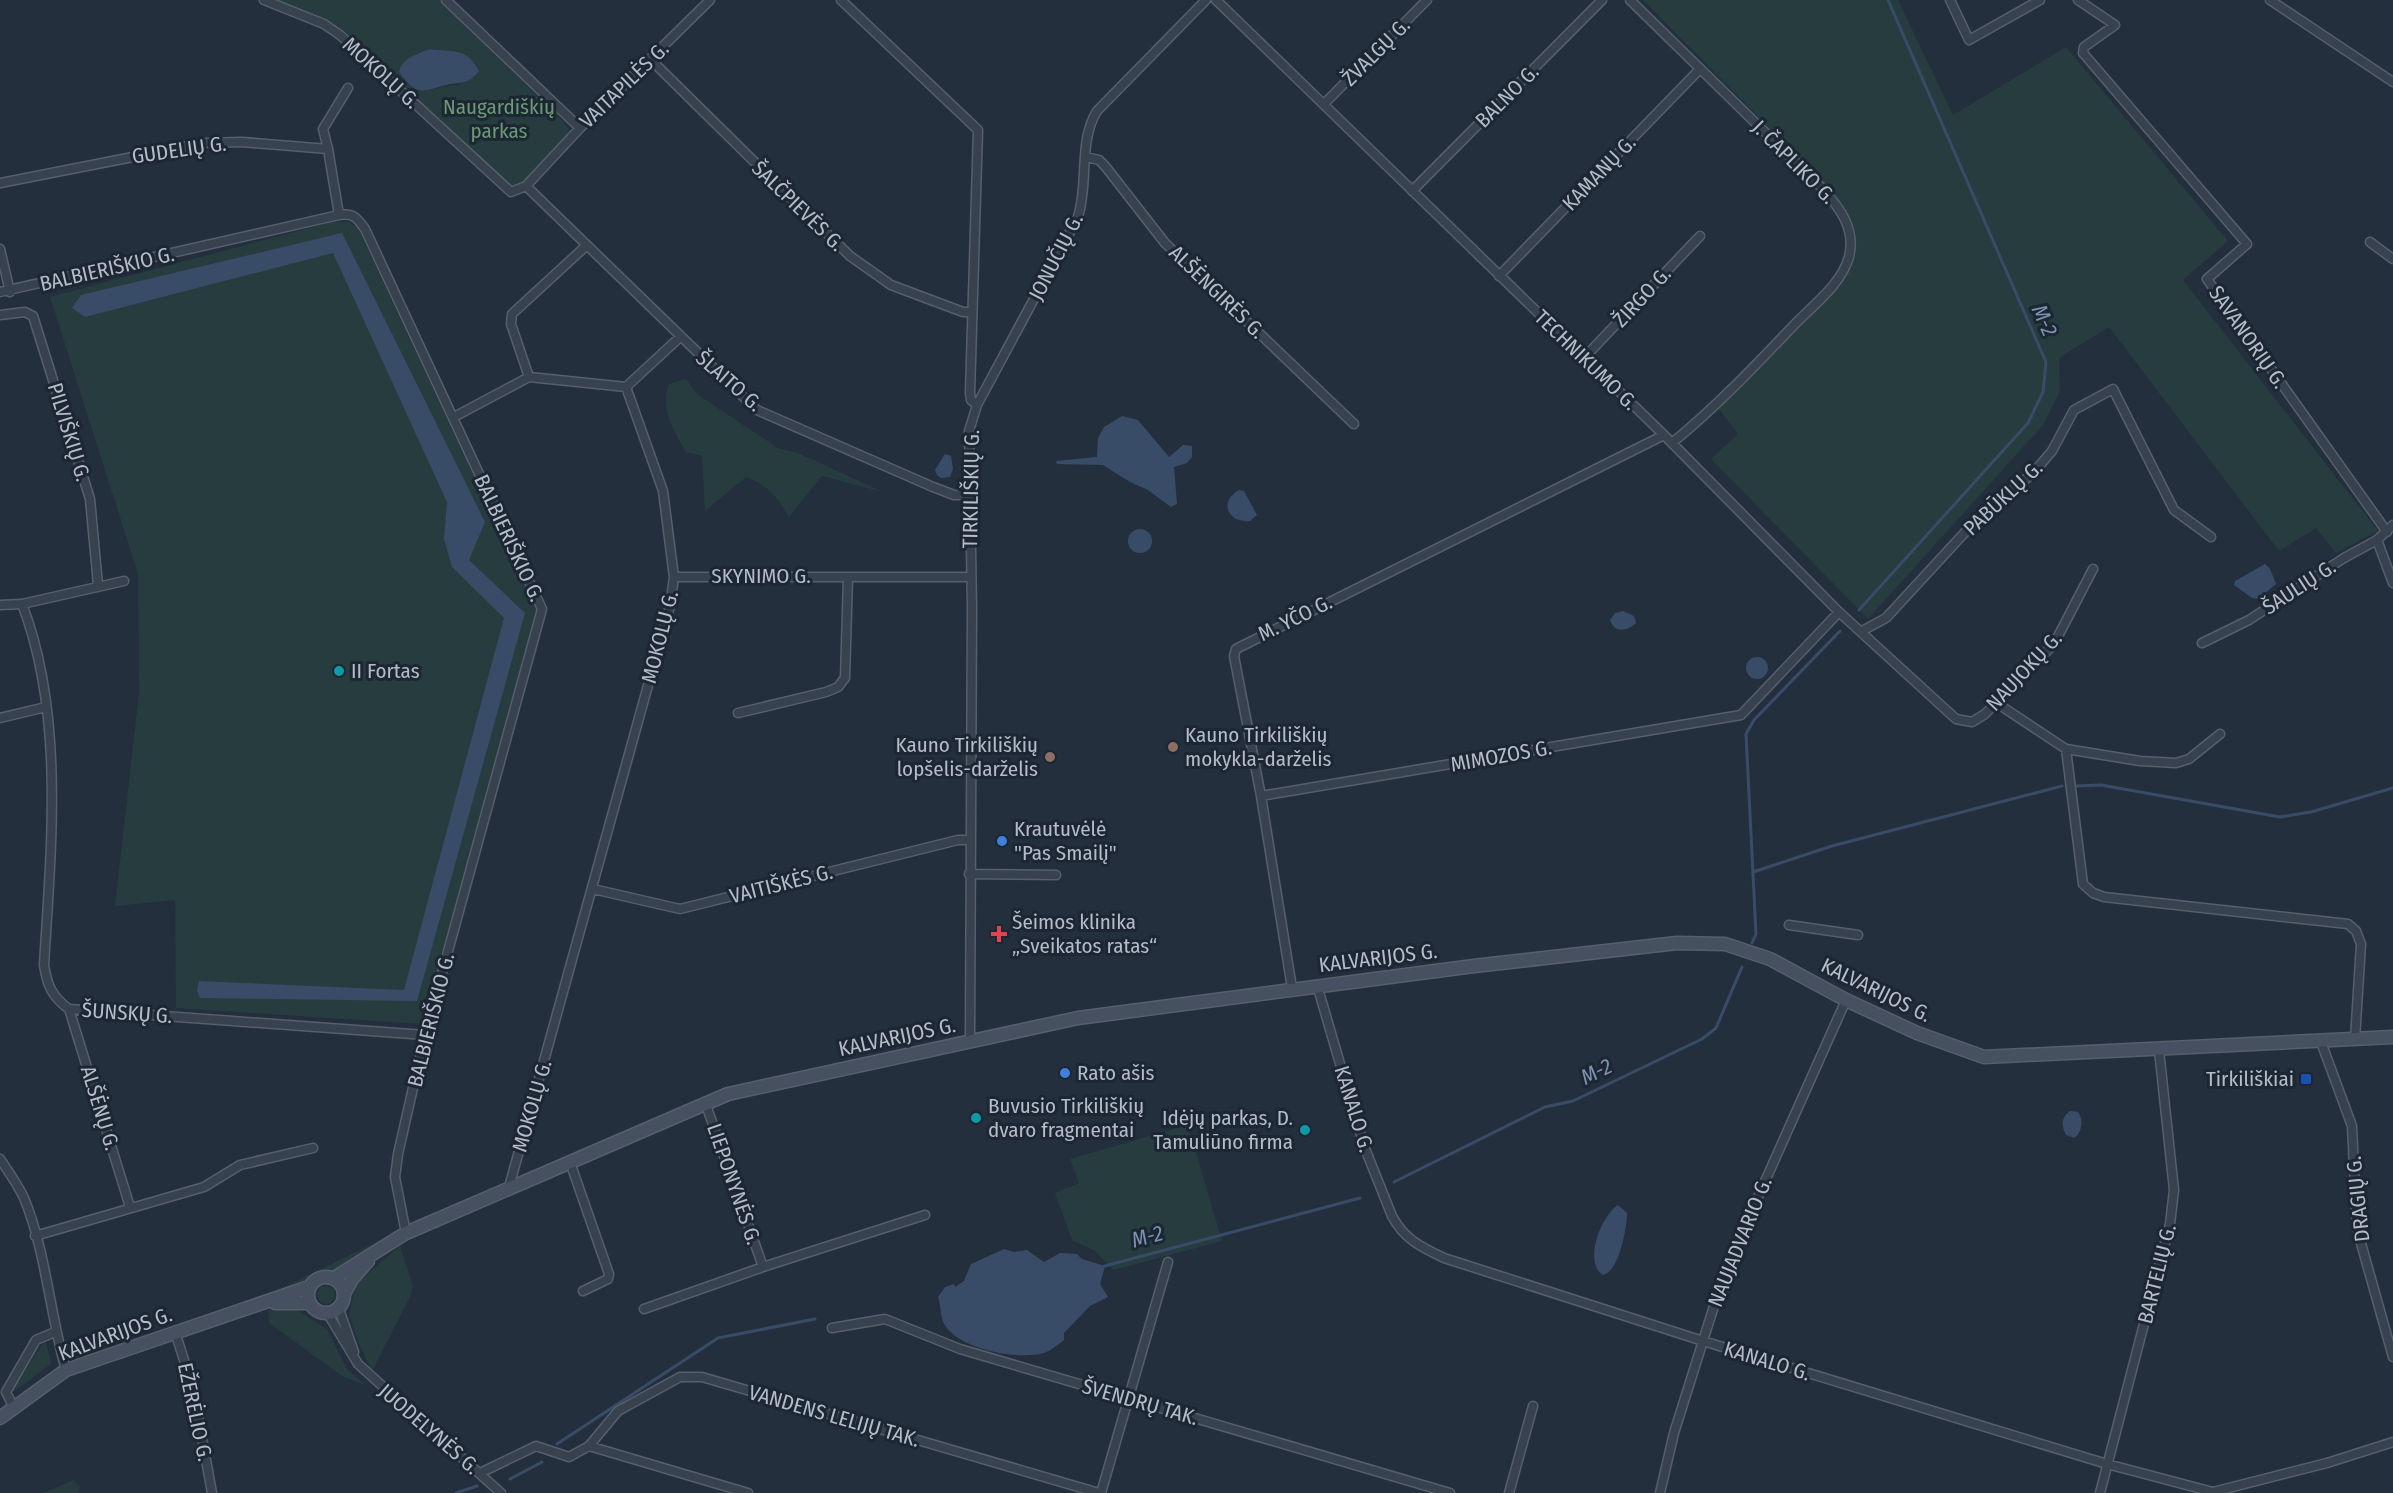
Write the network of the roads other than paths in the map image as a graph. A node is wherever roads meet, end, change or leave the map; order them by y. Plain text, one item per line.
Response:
1 (264, 0) edge
2 (446, 0) edge
3 (710, 0) edge
4 (842, 0) edge
5 (1206, 0) edge
6 (1216, 0) edge
7 (1427, 0) edge
8 (1602, 0) edge
9 (1630, 0) edge
10 (1950, 0) edge
11 (2040, 0) edge
12 (2078, 0) edge
13 (2271, 0) edge
14 (651, 59) junction
15 (1699, 70) junction
16 (2393, 82) edge
17 (348, 88) dead end
18 (1324, 104) junction
19 (580, 128) junction
20 (328, 149) junction
21 (1086, 157) junction
22 (0, 183) edge
23 (526, 186) junction
24 (1412, 191) junction
25 (511, 192) joint
26 (339, 215) junction
27 (1700, 236) dead end
28 (2370, 242) dead end
29 (586, 245) junction
30 (0, 249) edge
31 (2393, 259) edge
32 (1499, 276) junction
33 (5, 292) edge
34 (971, 312) junction
35 (0, 315) edge
36 (680, 337) junction
37 (1584, 358) junction
38 (529, 377) junction
39 (626, 387) junction
40 (977, 405) junction
41 (454, 417) junction
42 (1354, 424) dead end
43 (1664, 435) junction
44 (1672, 443) junction
45 (969, 495) junction
46 (2393, 525) edge
47 (2387, 532) junction
48 (2211, 537) dead end
49 (2377, 540) junction
50 (2093, 569) dead end
51 (848, 576) junction
52 (674, 577) junction
53 (971, 577) junction
54 (124, 581) dead end
55 (2393, 584) edge
56 (98, 585) junction
57 (22, 604) junction
58 (0, 605) edge
59 (1839, 612) junction
60 (1862, 631) junction
61 (2202, 643) dead end
62 (1998, 704) junction
63 (46, 707) junction
64 (738, 713) dead end
65 (0, 718) edge
66 (1956, 719) joint
67 (2220, 734) dead end
68 (2067, 749) junction
69 (1261, 796) junction
70 (969, 840) junction
71 (969, 874) junction
72 (1056, 875) dead end
73 (593, 889) junction
74 (1789, 925) dead end
75 (1858, 935) dead end
76 (1317, 985) junction
77 (1292, 988) junction
78 (1846, 1000) junction
79 (69, 1009) junction
80 (425, 1035) junction
81 (2393, 1037) edge
82 (2355, 1039) junction
83 (970, 1041) junction
84 (2321, 1042) junction
85 (2159, 1050) junction
86 (705, 1102) junction
87 (313, 1148) dead end
88 (0, 1159) edge
89 (570, 1162) junction
90 (509, 1188) junction
91 (130, 1207) junction
92 (925, 1215) dead end
93 (406, 1233) junction
94 (35, 1236) junction
95 (383, 1245) junction
96 (1168, 1262) dead end
97 (763, 1267) junction
98 (334, 1278) junction
99 (309, 1287) junction
100 (583, 1291) dead end
101 (345, 1292) junction
102 (310, 1303) junction
103 (253, 1304) junction
104 (644, 1309) dead end
105 (334, 1311) junction
106 (832, 1328) dead end
107 (55, 1332) junction
108 (175, 1332) junction
109 (1703, 1341) junction
110 (2393, 1357) edge
111 (66, 1370) junction
112 (1129, 1399) junction
113 (13, 1406) junction
114 (1533, 1406) dead end
115 (0, 1418) edge
116 (2393, 1442) edge
117 (589, 1446) junction
118 (2107, 1464) junction
119 (480, 1473) junction
120 (212, 1493) edge
121 (501, 1493) edge
122 (748, 1493) edge
123 (1100, 1493) edge
124 (1450, 1493) edge
125 (1509, 1493) edge
126 (1660, 1493) edge
127 (2100, 1493) edge

1 - 25 street, MOKOLŲ G.
2 - 19 street
3 - 14 street, VAITAPILĖS G.
4 - 34 street, TIRKILIŠKIŲ G.
5 - 21 street, JONUČIŲ G.
6 - 18 street, TECHNIKUMO G.
7 - 18 street, ŽVALGŲ G.
8 - 24 street, BALNO G.
9 - 15 street, J. ČAPLIKO G.
10 - 11 street
12 - 47 street, SAVANORIŲ G.
13 - 16 street
14 - 19 street, VAITAPILĖS G.
14 - 34 street, ŠALČPIEVĖS G.
15 - 32 street, KAMANŲ G.
15 - 44 street, J. ČAPLIKO G.
17 - 20 street
18 - 24 street, TECHNIKUMO G.
19 - 23 street, VAITAPILĖS G.
20 - 22 street, GUDELIŲ G.
20 - 26 street
21 - 40 street, JONUČIŲ G.
21 - 42 street, ALŠĖNGIRĖS G.
23 - 25 street, VAITAPILĖS G.
23 - 29 street
24 - 32 street, TECHNIKUMO G.
26 - 33 street, BALBIERIŠKIO G.
26 - 41 street, BALBIERIŠKIO G.
27 - 37 street, ŽIRGO G.
28 - 31 street
29 - 36 street, ŠLAITO G.
29 - 38 street
30 - 33 street
32 - 37 street, TECHNIKUMO G.
34 - 40 street, TIRKILIŠKIŲ G.
35 - 56 street, PILVIŠKIŲ G.
36 - 39 street
36 - 45 street, ŠLAITO G.
37 - 43 street, TECHNIKUMO G.
38 - 39 street
38 - 41 street
39 - 52 street, MOKOLŲ G.
40 - 45 street, TIRKILIŠKIŲ G.
41 - 80 street, BALBIERIŠKIO G.
43 - 44 street, TECHNIKUMO G.
43 - 69 street, M. YČO G.
44 - 59 street, TECHNIKUMO G.
45 - 53 street, TIRKILIŠKIŲ G.
46 - 47 street, ŠAULIŲ G.
47 - 49 street, ŠAULIŲ G.
48 - 60 street, PABŪKLŲ G.
49 - 55 street
49 - 61 street, ŠAULIŲ G.
50 - 62 street, NAUJOKŲ G.
51 - 52 street, SKYNIMO G.
51 - 53 street, SKYNIMO G.
51 - 64 street
52 - 73 street, MOKOLŲ G.
53 - 70 street, TIRKILIŠKIŲ G.
54 - 56 street
56 - 57 street
57 - 58 street
57 - 63 street, ŠUNSKŲ G.
59 - 60 street, TECHNIKUMO G.
59 - 69 street, MIMOZOS G.
60 - 66 street, TECHNIKUMO G.
62 - 66 street, NAUJOKŲ G.
62 - 68 street
63 - 65 street
63 - 79 street, ŠUNSKŲ G.
67 - 68 street
68 - 82 street
69 - 77 street, M. YČO G.
70 - 71 street, TIRKILIŠKIŲ G.
70 - 73 street, VAITIŠKĖS G.
71 - 72 street
71 - 83 street, TIRKILIŠKIŲ G.
73 - 90 street, MOKOLŲ G.
74 - 75 street
76 - 77 main road, KALVARIJOS G.
76 - 78 main road, KALVARIJOS G.
76 - 109 street, KANALO G.
77 - 83 main road, KALVARIJOS G.
78 - 85 main road, KALVARIJOS G.
78 - 109 street, NAUJADVARIO G.
79 - 80 street, ŠUNSKŲ G.
79 - 91 street, ALŠĖNŲ G.
80 - 93 street, BALBIERIŠKIO G.
81 - 82 main road, KALVARIJOS G.
82 - 84 main road, KALVARIJOS G.
83 - 86 main road, KALVARIJOS G.
84 - 85 main road, KALVARIJOS G.
84 - 110 street, DRAGIŲ G.
85 - 118 street, BARTELIŲ G.
86 - 89 main road, KALVARIJOS G.
86 - 97 street, LIEPONYNĖS G.
87 - 91 street
88 - 94 street
89 - 90 main road, KALVARIJOS G.
89 - 100 street
90 - 93 main road, KALVARIJOS G.
91 - 94 street
92 - 97 street, LIEPONYNĖS G.
93 - 95 main road, KALVARIJOS G.
94 - 107 street
95 - 98 main road, KALVARIJOS G.
95 - 101 main road, KALVARIJOS G.
96 - 112 street
97 - 104 street, LIEPONYNĖS G.
98 - 99 main road
98 - 101 main road
99 - 102 main road
99 - 103 main road, KALVARIJOS G.
101 - 105 main road
102 - 103 main road, KALVARIJOS G.
102 - 105 main road
103 - 108 main road, KALVARIJOS G.
105 - 119 street, JUODELYNĖS G.
106 - 112 street, ŠVENDRŲ TAK.
107 - 111 street
107 - 113 street
108 - 111 main road, KALVARIJOS G.
108 - 120 street, EŽERĖLIO G.
109 - 118 street, KANALO G.
109 - 126 street, NAUJADVARIO G.
111 - 113 main road, KALVARIJOS G.
112 - 123 street
112 - 124 street, ŠVENDRŲ TAK.
113 - 115 main road, KALVARIJOS G.
114 - 125 street
116 - 118 street, KANALO G.
117 - 119 street
117 - 122 street
117 - 123 street, VANDENS LELIJŲ TAK.
118 - 127 street, BARTELIŲ G.
119 - 121 street, JUODELYNĖS G.

